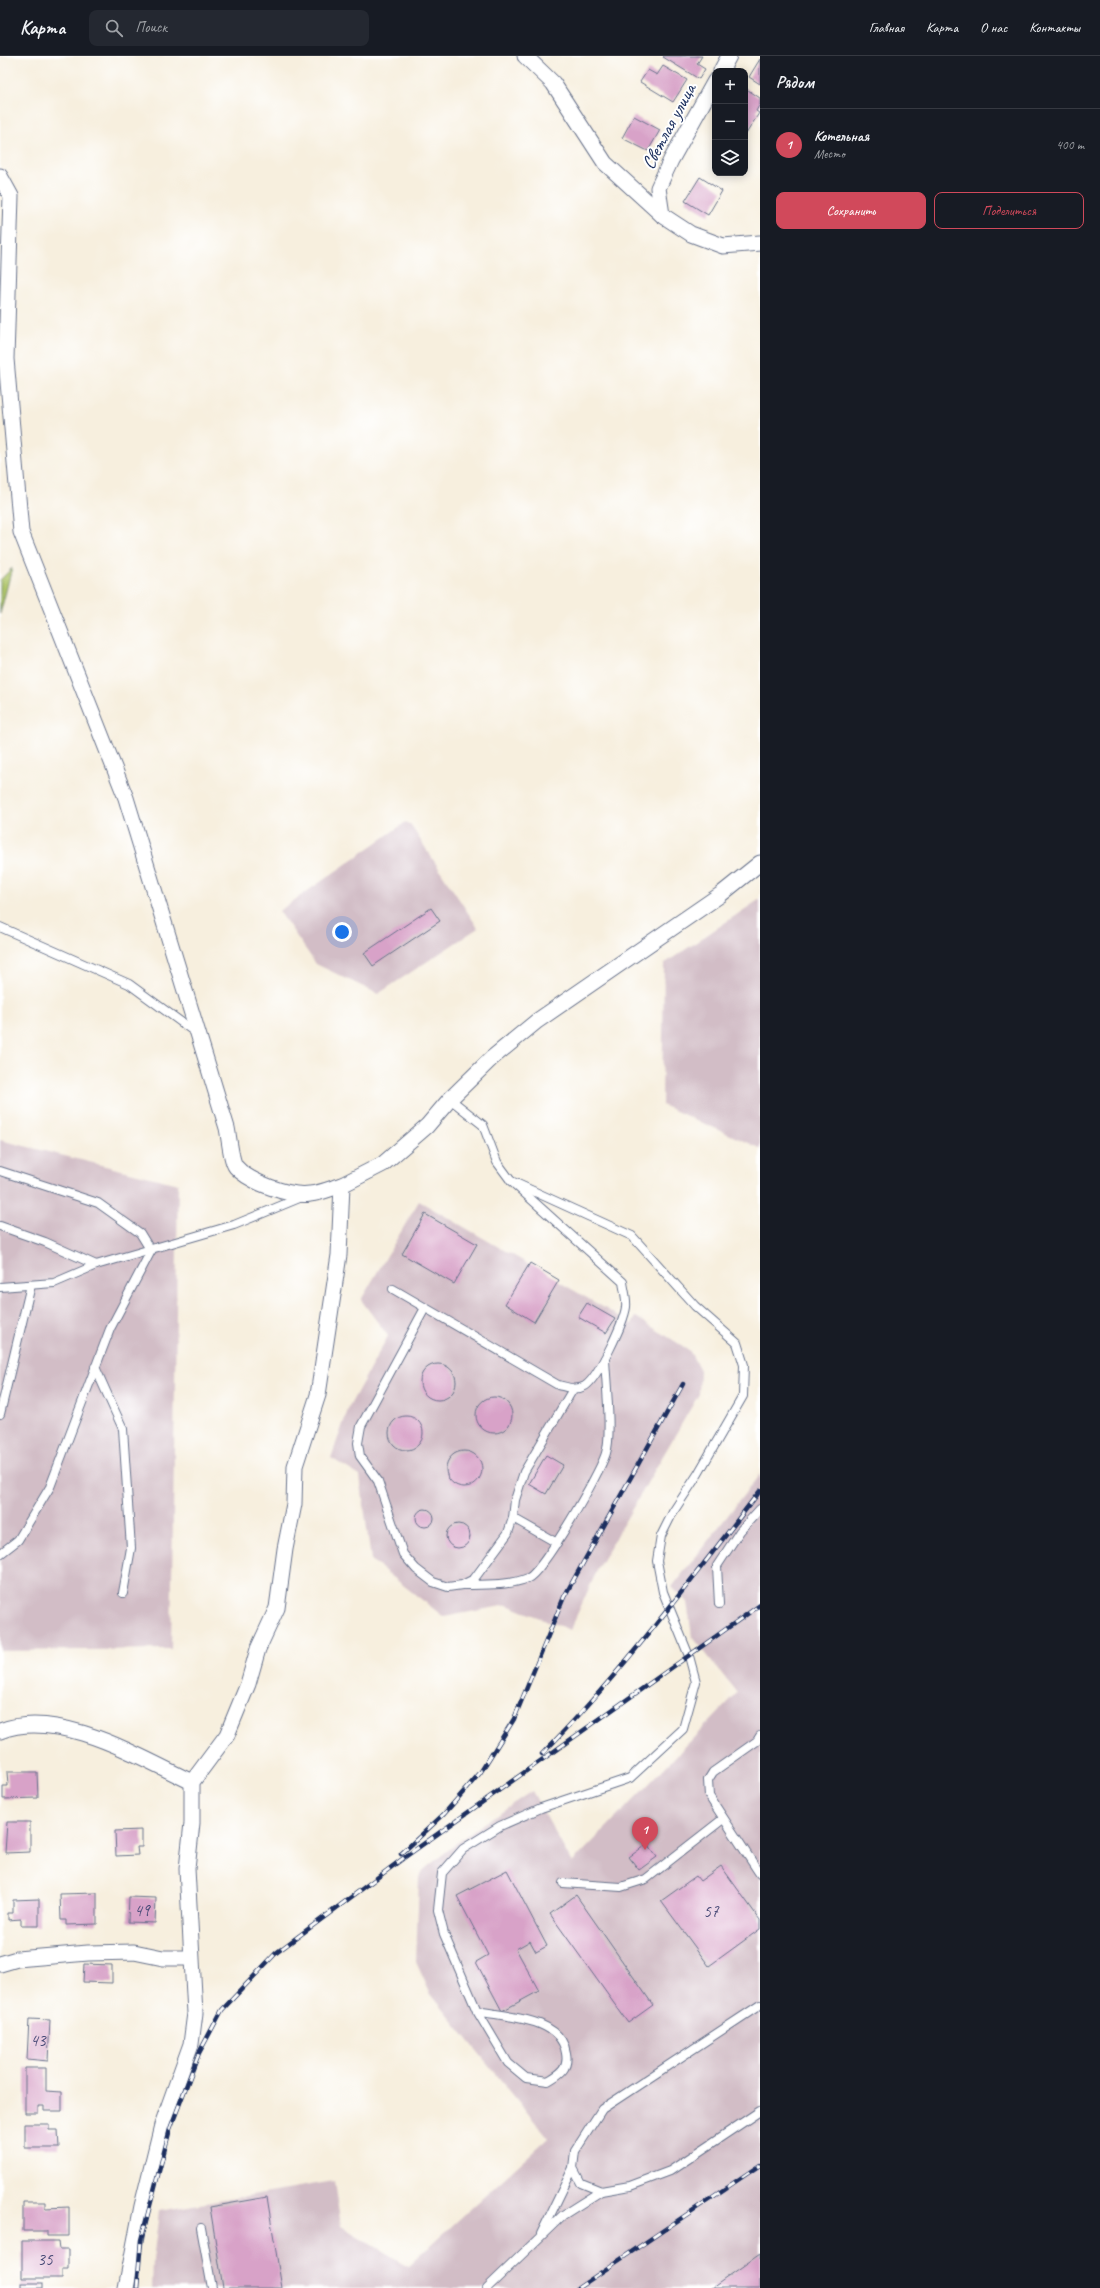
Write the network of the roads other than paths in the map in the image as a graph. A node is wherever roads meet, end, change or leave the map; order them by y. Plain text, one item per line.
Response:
1 (525, 56) edge
2 (729, 56) edge
3 (723, 68) edge
4 (712, 86) edge
5 (0, 176) edge
6 (662, 215) junction
7 (760, 243) edge
8 (760, 862) edge
9 (0, 926) edge
10 (198, 1034) junction
11 (450, 1099) junction
12 (0, 1172) edge
13 (510, 1181) junction
14 (342, 1185) junction
15 (308, 1194) junction
16 (0, 1226) edge
17 (151, 1251) junction
18 (96, 1265) junction
19 (31, 1285) junction
20 (0, 1287) edge
21 (393, 1289) dead end
22 (425, 1308) junction
23 (605, 1356) junction
24 (95, 1367) junction
25 (573, 1389) junction
26 (0, 1414) edge
27 (760, 1508) edge
28 (513, 1518) junction
29 (557, 1543) junction
30 (0, 1554) edge
31 (462, 1585) junction
32 (123, 1593) dead end
33 (719, 1604) dead end
34 (0, 1731) edge
35 (760, 1736) edge
36 (192, 1782) junction
37 (723, 1819) junction
38 (760, 1874) edge
39 (563, 1883) dead end
40 (191, 1958) junction
41 (0, 1964) edge
42 (760, 2005) edge
43 (477, 2011) junction
44 (760, 2110) edge
45 (573, 2168) junction
46 (601, 2191) junction
47 (201, 2228) dead end
48 (538, 2239) junction
49 (126, 2288) edge
50 (212, 2288) edge
51 (487, 2288) edge

1 - 6 street, Светлая улица
2 - 3 street, Светлая улица
4 - 6 street, Светлая улица
5 - 10 street
6 - 7 street, Светлая улица
8 - 11 street
9 - 10 lane
10 - 15 street
11 - 13 lane
11 - 14 street
12 - 17 lane
13 - 23 lane
13 - 43 lane
14 - 15 street
14 - 36 street
15 - 17 lane
16 - 18 lane
17 - 18 lane
17 - 24 lane
18 - 19 lane
19 - 20 lane
19 - 26 lane
21 - 22 lane
22 - 25 lane
22 - 31 lane
23 - 25 lane
23 - 29 lane
24 - 30 lane
24 - 32 lane
25 - 28 lane
27 - 33 lane
28 - 29 lane
28 - 31 lane
29 - 31 lane
34 - 36 street
35 - 37 lane
36 - 40 street
37 - 38 lane
37 - 39 lane
40 - 41 street
40 - 49 street
42 - 45 lane
43 - 43 lane
44 - 46 lane
45 - 46 lane
45 - 48 lane
46 - 48 lane
47 - 50 lane
48 - 51 lane

